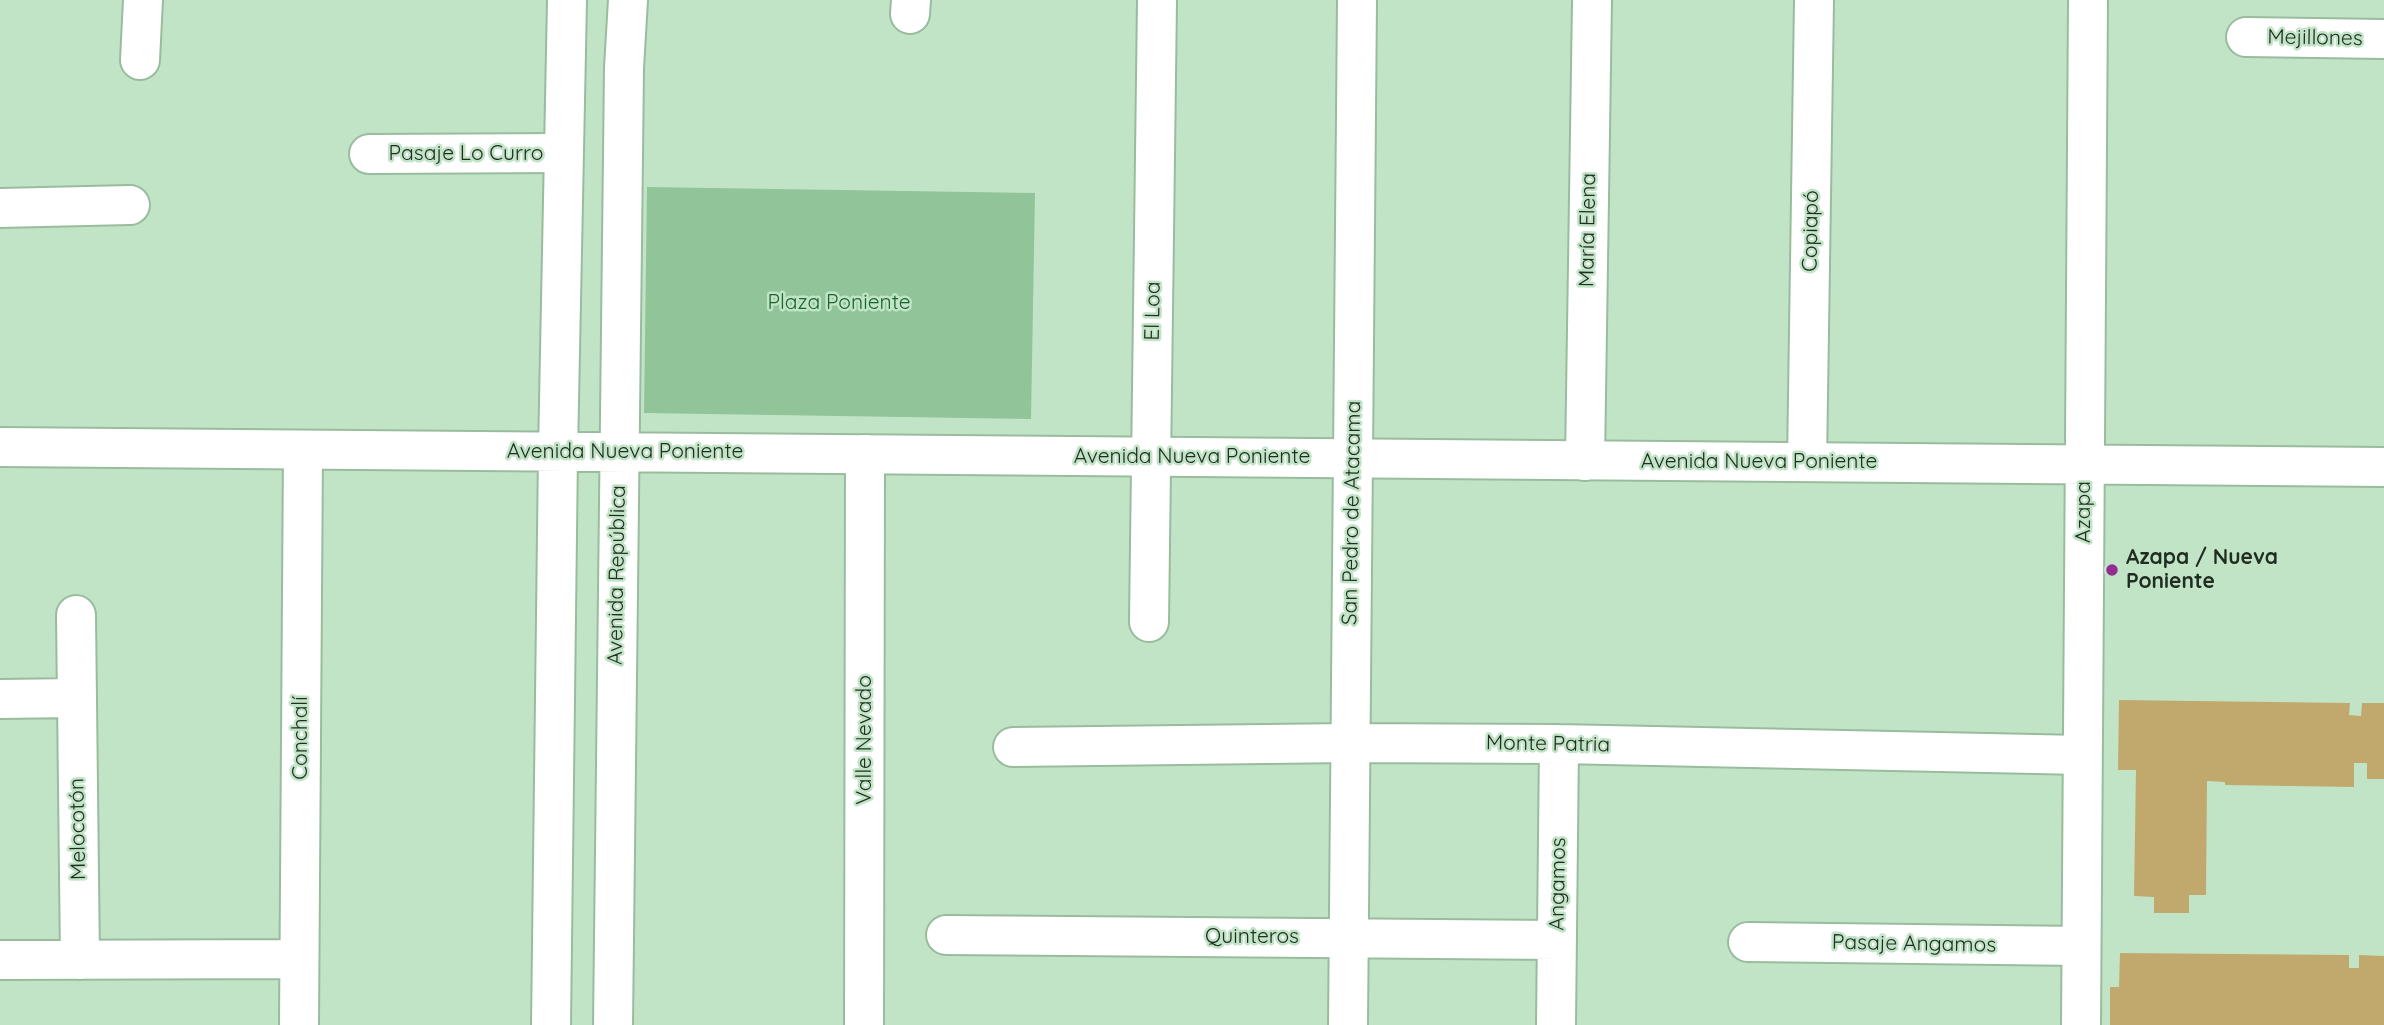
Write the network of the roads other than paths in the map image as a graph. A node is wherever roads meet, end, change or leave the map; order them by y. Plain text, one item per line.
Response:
1 (143, 0) edge
2 (567, 0) edge
3 (628, 0) edge
4 (1157, 0) edge
5 (1357, 0) edge
6 (1592, 0) edge
7 (1814, 0) edge
8 (2088, 0) edge
9 (2246, 37) dead end
10 (2384, 39) edge
11 (140, 60) dead end
12 (563, 153) junction
13 (369, 155) dead end
14 (130, 205) dead end
15 (0, 208) edge
16 (0, 447) edge
17 (303, 450) junction
18 (558, 452) junction
19 (618, 452) junction
20 (865, 454) junction
21 (1151, 457) junction
22 (1353, 458) junction
23 (1585, 461) junction
24 (1807, 462) junction
25 (2084, 465) junction
26 (2384, 467) edge
27 (76, 615) dead end
28 (1149, 622) dead end
29 (76, 698) junction
30 (0, 699) edge
31 (1350, 743) junction
32 (1559, 744) junction
33 (1013, 747) dead end
34 (2082, 755) junction
35 (946, 936) dead end
36 (1348, 937) junction
37 (1557, 940) junction
38 (1748, 942) dead end
39 (2081, 946) junction
40 (299, 959) junction
41 (0, 960) edge
42 (80, 960) junction
43 (299, 1025) edge
44 (551, 1025) edge
45 (612, 1025) edge
46 (864, 1025) edge
47 (1348, 1025) edge
48 (1556, 1025) edge
49 (2081, 1025) edge

1 - 11 street
2 - 12 street
3 - 19 street, Avenida República
4 - 21 street, El Loa
5 - 22 street, San Pedro de Atacama
6 - 23 street, María Elena
7 - 24 street, Copiapó
8 - 25 street, Azapa
9 - 10 street, Mejillones
12 - 13 street, Pasaje Lo Curro
12 - 18 street
14 - 15 street
16 - 17 street, Avenida Nueva Poniente
17 - 18 street, Avenida Nueva Poniente
17 - 40 street, Conchalí
18 - 19 street, Avenida Nueva Poniente
18 - 44 street
19 - 20 street, Avenida Nueva Poniente
19 - 45 street, Avenida República
20 - 21 street, Avenida Nueva Poniente
20 - 46 street, Valle Nevado
21 - 22 street, Avenida Nueva Poniente
21 - 28 street, El Loa
22 - 23 street, Avenida Nueva Poniente
22 - 31 street, San Pedro de Atacama
23 - 24 street, Avenida Nueva Poniente
24 - 25 street, Avenida Nueva Poniente
25 - 26 street, Avenida Nueva Poniente
25 - 34 street, Azapa
27 - 29 street, Melocotón
29 - 30 street
29 - 42 street, Melocotón
31 - 32 street, Monte Patria
31 - 33 street, Monte Patria
31 - 36 street, San Pedro de Atacama
32 - 34 street, Monte Patria
32 - 37 street, Angamos
34 - 39 street, Azapa
35 - 36 street, Quinteros
36 - 37 street, Quinteros
36 - 47 street, San Pedro de Atacama
37 - 48 street, Angamos
38 - 39 street, Pasaje Angamos
39 - 49 street, Azapa
40 - 42 street
40 - 43 street, Conchalí
41 - 42 street

